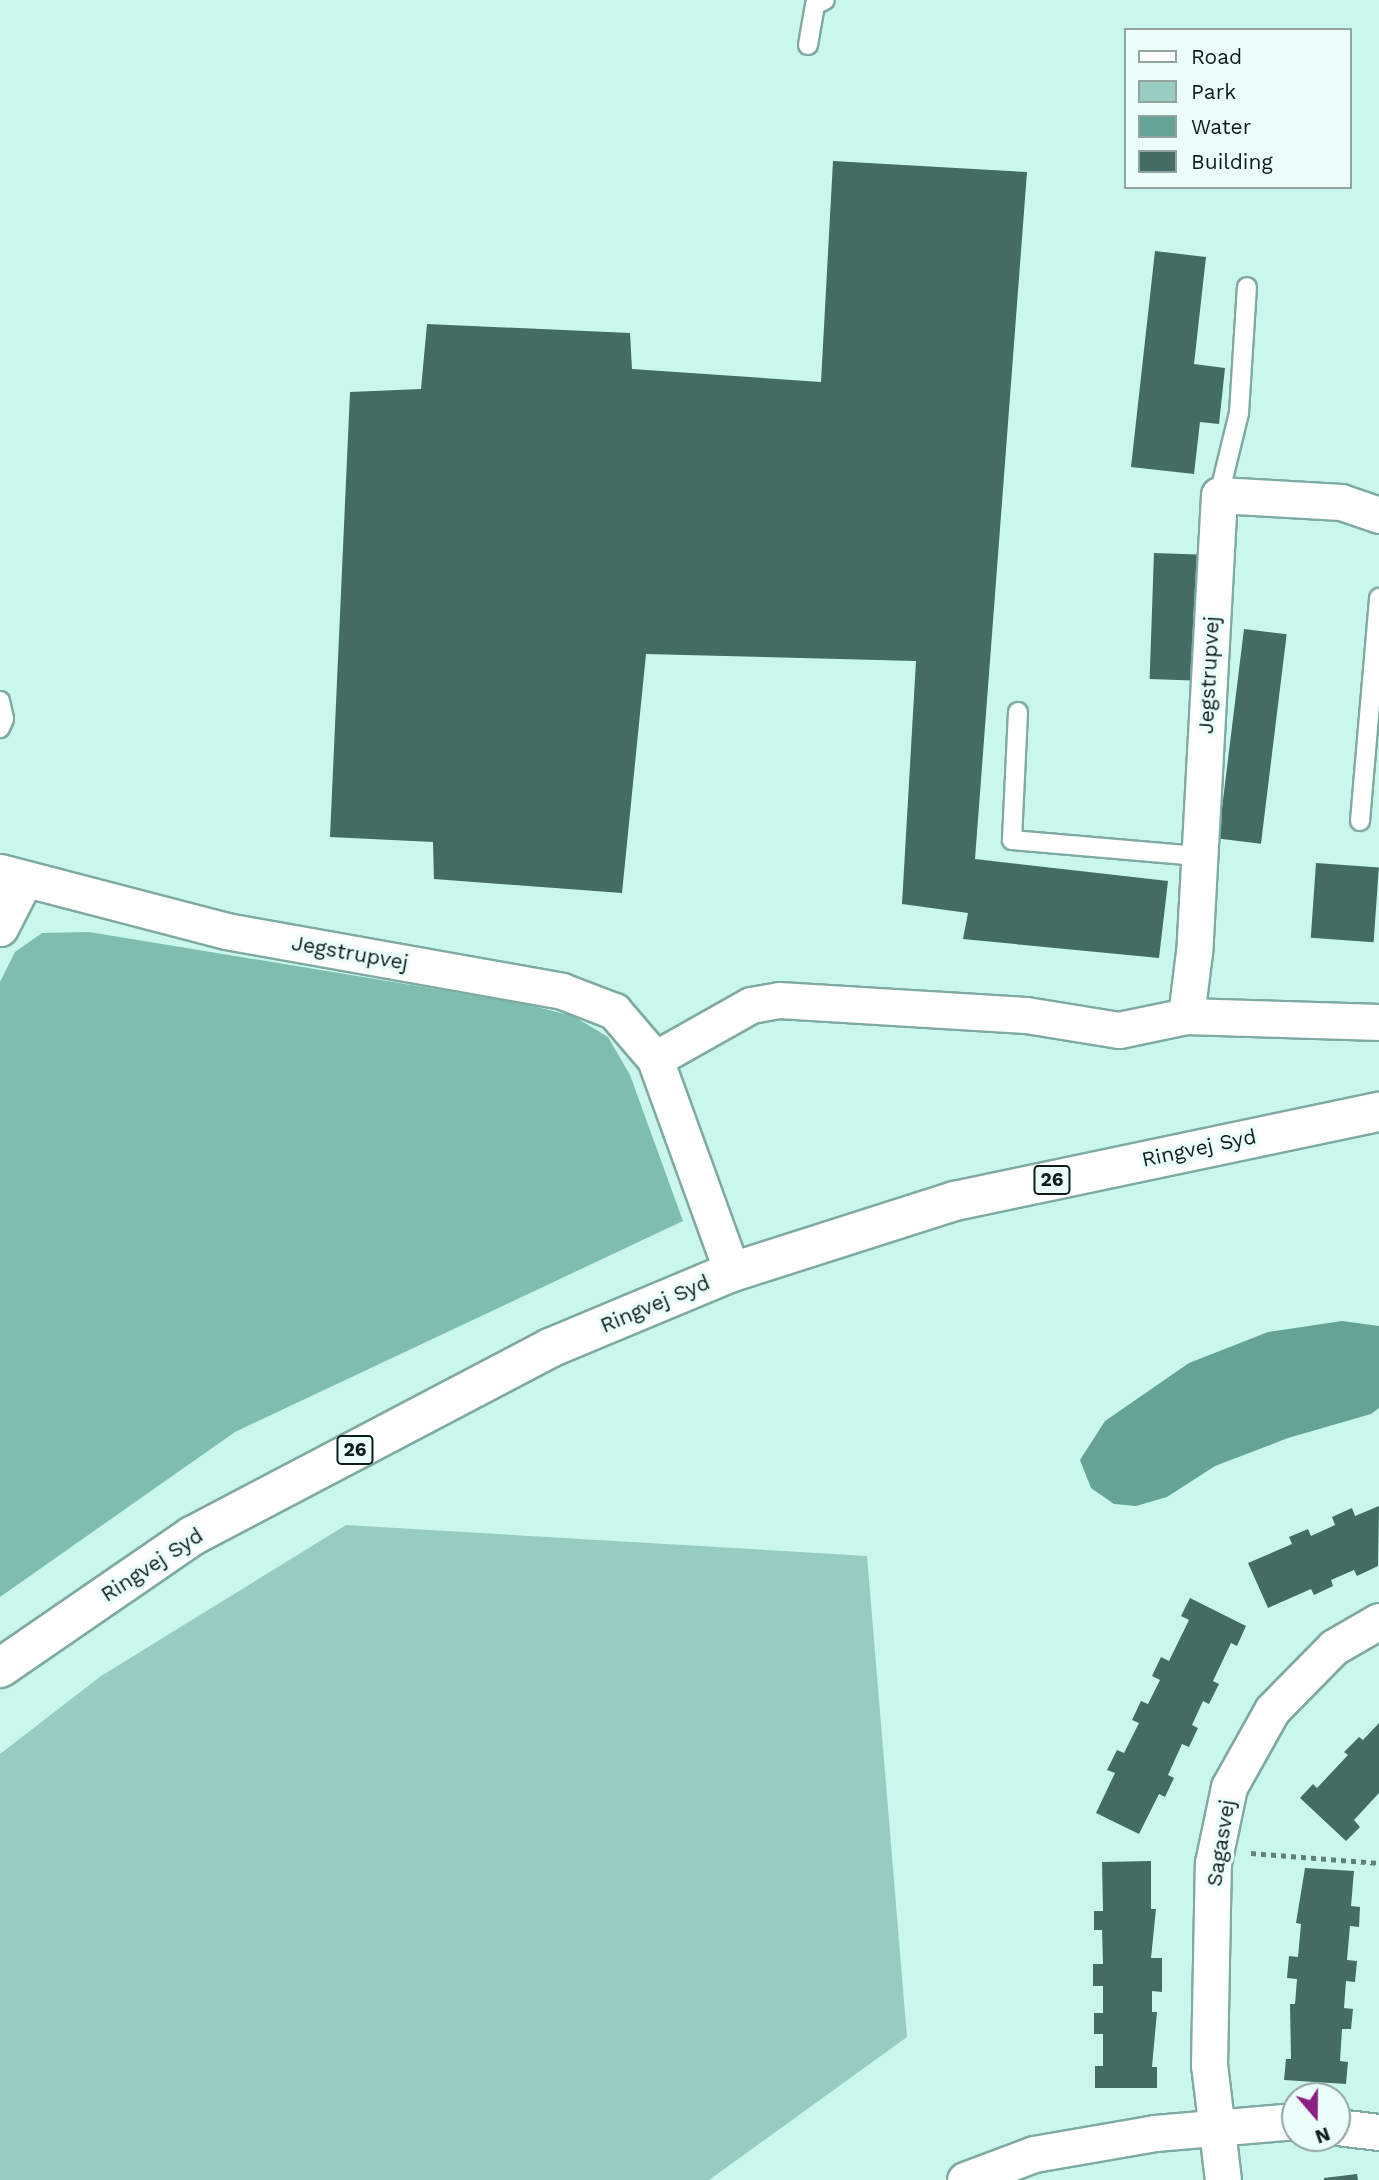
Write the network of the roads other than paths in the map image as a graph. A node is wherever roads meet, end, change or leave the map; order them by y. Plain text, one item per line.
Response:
1 (825, 0) edge
2 (808, 45) dead end
3 (1247, 287) dead end
4 (1219, 495) junction
5 (1379, 515) edge
6 (1379, 598) edge
7 (0, 701) edge
8 (1018, 712) dead end
9 (0, 728) edge
10 (1360, 821) dead end
11 (1200, 856) junction
12 (12, 877) edge
13 (0, 928) edge
14 (1186, 1016) junction
15 (1379, 1022) edge
16 (655, 1059) junction
17 (1379, 1112) edge
18 (732, 1272) junction
19 (1379, 1621) edge
20 (0, 1668) edge
21 (1281, 2122) edge
22 (1216, 2127) junction
23 (1351, 2129) edge
24 (1379, 2132) edge
25 (965, 2180) edge
26 (1223, 2180) edge

1 - 2 lane
3 - 4 lane
4 - 5 street
4 - 11 street, Jegstrupvej
6 - 10 lane
7 - 9 lane
8 - 11 lane
11 - 14 street, Jegstrupvej
12 - 13 street, Jegstrupvej
12 - 16 street, Jegstrupvej
14 - 15 street
14 - 16 street
16 - 18 street, Jegstrupvej
17 - 18 main road, Ringvej Syd / 26
18 - 20 main road, Ringvej Syd / 26
19 - 22 street, Sagasvej
21 - 22 street
22 - 25 street
22 - 26 street, Sagasvej
23 - 24 street

